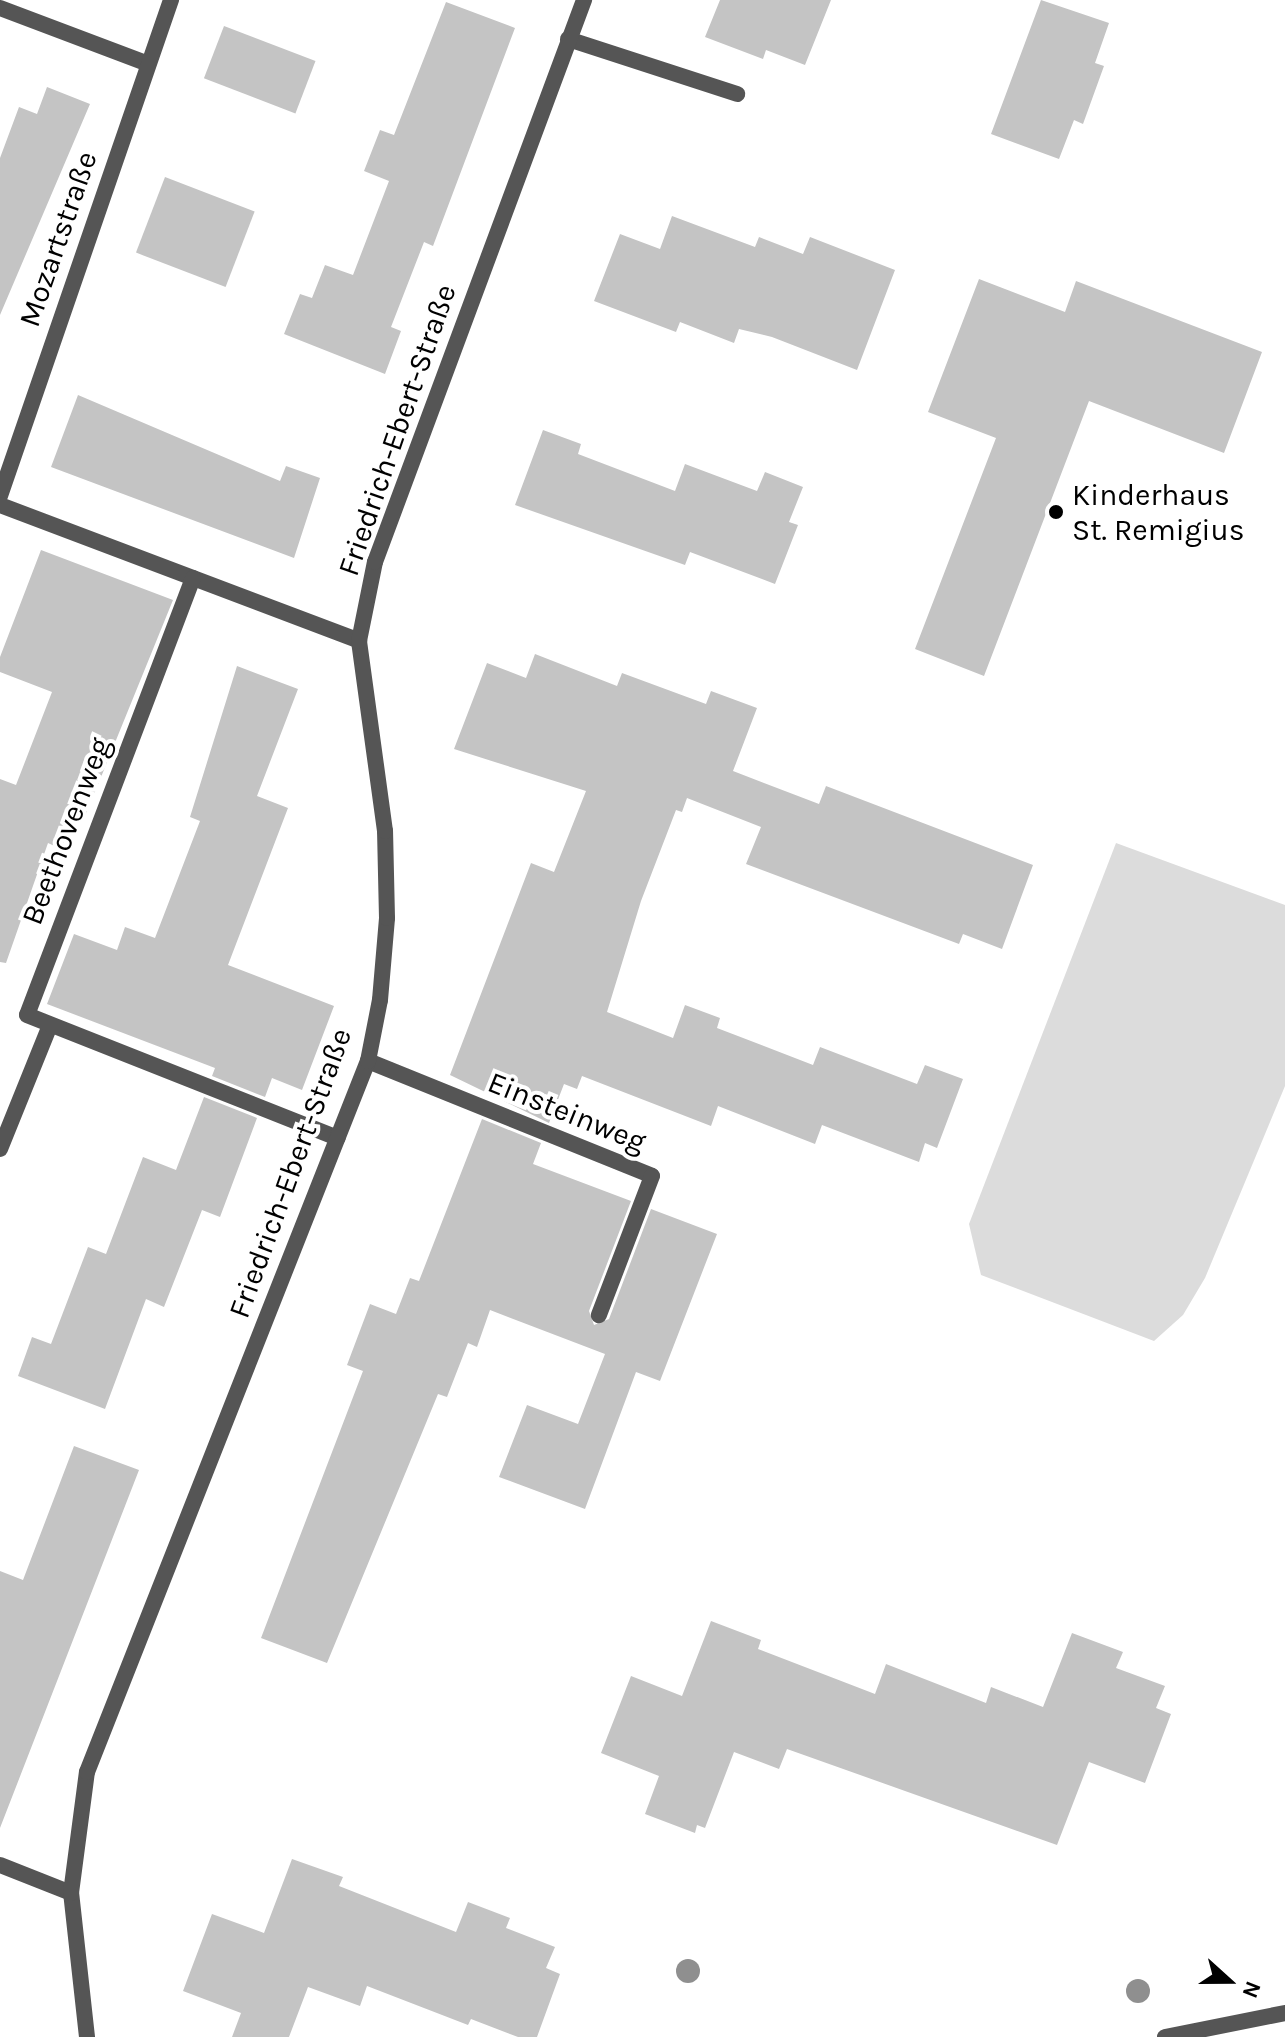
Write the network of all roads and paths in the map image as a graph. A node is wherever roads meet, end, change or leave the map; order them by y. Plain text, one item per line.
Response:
1 (171, 0) edge
2 (584, 0) edge
3 (0, 8) edge
4 (568, 39) junction
5 (148, 64) junction
6 (737, 94) dead end
7 (0, 496) edge
8 (0, 505) edge
9 (193, 578) junction
10 (359, 641) junction
11 (50, 1025) junction
12 (368, 1061) junction
13 (338, 1138) junction
14 (0, 1149) edge
15 (599, 1315) dead end
16 (0, 1865) edge
17 (71, 1893) junction
18 (1285, 2013) edge
19 (1208, 2033) edge
20 (87, 2037) edge
21 (1165, 2037) edge

1 - 5 street, Mozartstraße
2 - 4 street, Friedrich-Ebert-Straße
3 - 5 street
4 - 6 street
4 - 10 street, Friedrich-Ebert-Straße
5 - 7 street, Mozartstraße
8 - 9 street
9 - 10 street
9 - 11 street, Beethovenweg
10 - 12 street, Friedrich-Ebert-Straße
11 - 13 street
11 - 14 street
12 - 13 street, Friedrich-Ebert-Straße
12 - 15 street, Einsteinweg
13 - 17 street, Friedrich-Ebert-Straße
16 - 17 street
17 - 20 street, Friedrich-Ebert-Straße
18 - 19 street
19 - 21 street

